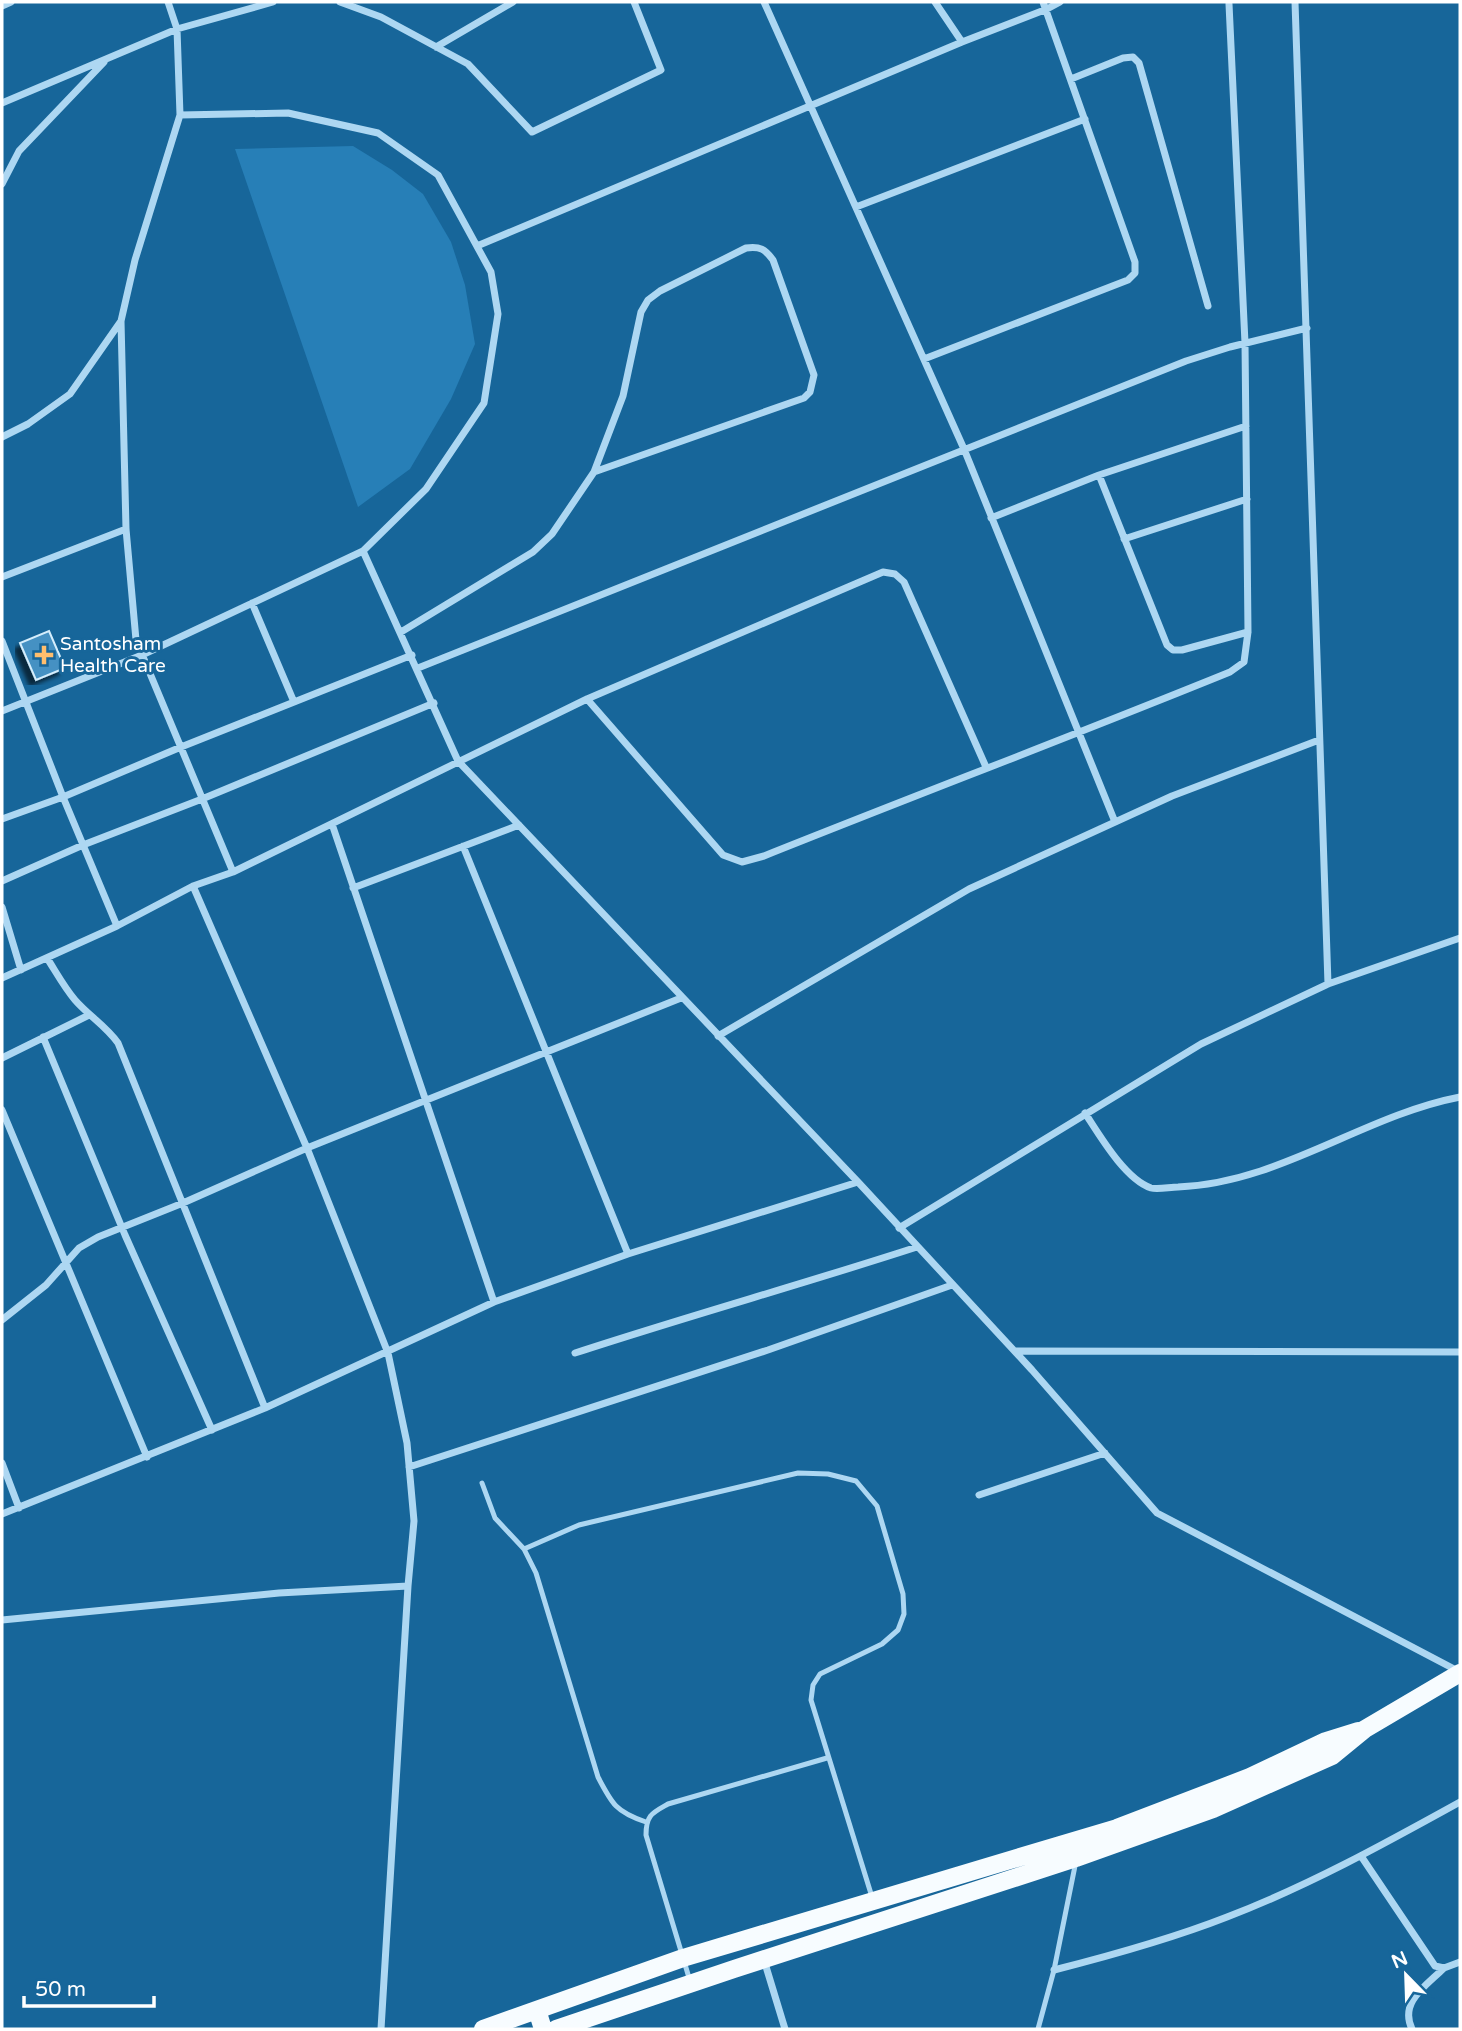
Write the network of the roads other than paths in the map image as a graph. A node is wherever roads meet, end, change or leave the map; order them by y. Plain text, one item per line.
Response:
1 (11, 2) edge
2 (168, 2) edge
3 (273, 2) edge
4 (340, 2) edge
5 (513, 2) edge
6 (634, 2) edge
7 (764, 2) edge
8 (935, 2) edge
9 (1060, 2) edge
10 (1294, 2) edge
11 (1230, 4) dead end
12 (2, 6) edge
13 (1045, 6) edge
14 (177, 29) junction
15 (962, 42) junction
16 (436, 47) junction
17 (107, 59) junction
18 (1071, 79) junction
19 (2, 103) edge
20 (810, 104) junction
21 (180, 115) junction
22 (1085, 119) junction
23 (2, 184) edge
24 (856, 207) junction
25 (477, 246) junction
26 (1208, 306) dead end
27 (121, 321) junction
28 (1307, 328) junction
29 (1245, 343) junction
30 (924, 359) junction
31 (1246, 426) junction
32 (2, 437) edge
33 (964, 449) junction
34 (594, 471) junction
35 (1099, 475) junction
36 (1247, 499) junction
37 (991, 518) junction
38 (126, 529) junction
39 (1124, 539) junction
40 (363, 551) junction
41 (2, 578) edge
42 (252, 603) junction
43 (401, 632) junction
44 (1248, 632) junction
45 (2, 641) edge
46 (142, 654) junction
47 (412, 655) junction
48 (418, 668) junction
49 (587, 699) junction
50 (27, 701) junction
51 (294, 702) junction
52 (434, 703) junction
53 (2, 711) edge
54 (1079, 733) junction
55 (1319, 740) junction
56 (181, 747) junction
57 (458, 761) junction
58 (986, 767) junction
59 (62, 797) junction
60 (202, 799) junction
61 (2, 819) edge
62 (1115, 822) junction
63 (332, 824) junction
64 (519, 825) junction
65 (83, 845) junction
66 (463, 846) junction
67 (233, 872) junction
68 (2, 881) edge
69 (193, 886) junction
70 (353, 888) junction
71 (2, 907) edge
72 (117, 926) junction
73 (1460, 938) edge
74 (47, 958) junction
75 (21, 970) junction
76 (2, 978) edge
77 (1328, 984) junction
78 (681, 998) junction
79 (89, 1015) junction
80 (718, 1036) junction
81 (43, 1037) junction
82 (547, 1051) junction
83 (2, 1058) edge
84 (1460, 1097) edge
85 (425, 1100) junction
86 (2, 1110) edge
87 (1085, 1113) junction
88 (307, 1148) junction
89 (858, 1182) junction
90 (183, 1203) junction
91 (122, 1228) junction
92 (899, 1228) junction
93 (917, 1247) junction
94 (628, 1254) junction
95 (66, 1264) junction
96 (952, 1285) junction
97 (494, 1302) junction
98 (2, 1320) edge
99 (1015, 1351) junction
100 (1460, 1352) edge
101 (388, 1353) junction
102 (575, 1353) dead end
103 (265, 1408) junction
104 (212, 1430) junction
105 (1105, 1453) junction
106 (147, 1457) junction
107 (2, 1462) edge
108 (409, 1466) junction
109 (482, 1482) dead end
110 (979, 1495) dead end
111 (19, 1508) junction
112 (2, 1514) edge
113 (524, 1549) junction
114 (408, 1586) junction
115 (2, 1620) edge
116 (1460, 1673) edge
117 (1365, 1729) junction
118 (827, 1758) junction
119 (1460, 1802) edge
120 (646, 1822) junction
121 (1361, 1856) junction
122 (1076, 1858) junction
123 (873, 1900) junction
124 (683, 1958) junction
125 (764, 1960) junction
126 (1460, 1962) edge
127 (1444, 1968) junction
128 (1054, 1970) junction
129 (691, 1984) junction
130 (537, 2010) junction
131 (381, 2029) edge
132 (483, 2029) edge
133 (543, 2029) edge
134 (556, 2029) edge
135 (785, 2029) edge
136 (1038, 2029) edge
137 (1412, 2029) edge

1 - 12 street
2 - 14 street
3 - 14 street
4 - 16 street
5 - 16 street
6 - 16 street
7 - 20 street
8 - 15 street
9 - 13 street
10 - 28 street
11 - 29 street
13 - 15 street
13 - 18 street
14 - 17 street
14 - 21 street
15 - 20 street
17 - 19 street
17 - 23 street
18 - 22 street
18 - 26 street
20 - 24 street
20 - 25 street
21 - 25 street
21 - 27 street
22 - 24 street
22 - 30 street
24 - 30 street
25 - 40 street
27 - 32 street
27 - 38 street
28 - 29 street
28 - 55 street
29 - 31 street
29 - 33 street
30 - 33 street
31 - 35 street
31 - 36 street
33 - 37 street
33 - 48 street
34 - 34 street
34 - 43 street
35 - 37 street
35 - 39 street
36 - 39 street
36 - 44 street
37 - 54 street
38 - 41 street
38 - 46 street
39 - 44 street
40 - 42 street
40 - 43 street
42 - 46 street
42 - 51 street
43 - 47 street
44 - 54 street
45 - 50 street
46 - 50 street
46 - 56 street
47 - 48 street
47 - 51 street
48 - 52 street
49 - 57 street
49 - 58 street
49 - 58 street
50 - 53 street
50 - 59 street
51 - 56 street
52 - 57 street
52 - 60 street
54 - 58 street
54 - 62 street
55 - 62 street
55 - 77 street
56 - 59 street
56 - 60 street
57 - 63 street
57 - 64 street
59 - 61 street
59 - 65 street
60 - 65 street
60 - 67 street
62 - 80 street
63 - 67 street
63 - 70 street
64 - 66 street
64 - 78 street
65 - 68 street
65 - 72 street
66 - 70 street
66 - 82 street
67 - 69 street
69 - 72 street
69 - 88 street
70 - 85 street
71 - 75 street
72 - 74 street
73 - 77 street
74 - 75 street
74 - 79 street
75 - 76 street
77 - 87 street
78 - 80 street
78 - 82 street
79 - 81 street
79 - 90 street
80 - 89 street
81 - 83 street
81 - 91 street
82 - 85 street
82 - 94 street
84 - 87 street
85 - 88 street
85 - 97 street
86 - 95 street
87 - 92 street
88 - 90 street
88 - 101 street
89 - 92 street
89 - 94 street
90 - 91 street
90 - 103 street
91 - 95 street
91 - 104 street
92 - 93 street
93 - 96 street
93 - 102 street
94 - 97 street
95 - 98 street
95 - 106 street
96 - 99 street
96 - 108 street
97 - 101 street
99 - 100 street
99 - 105 street
101 - 103 street
101 - 108 street
103 - 104 street
104 - 106 street
105 - 110 street
105 - 116 street
106 - 111 street
107 - 111 street
108 - 114 street
109 - 113 lane
111 - 112 street
113 - 118 lane
113 - 120 lane
114 - 115 street
114 - 131 street
116 - 117 main road
117 - 122 main road
117 - 123 main road
118 - 120 lane
118 - 123 lane
119 - 121 street
120 - 124 lane
121 - 127 street
121 - 128 street
122 - 125 main road
122 - 128 lane
123 - 124 main road
124 - 129 lane
124 - 130 main road
125 - 129 main road
125 - 135 street
126 - 127 street
127 - 137 street
128 - 136 lane
129 - 134 main road
130 - 132 main road
130 - 133 main road

